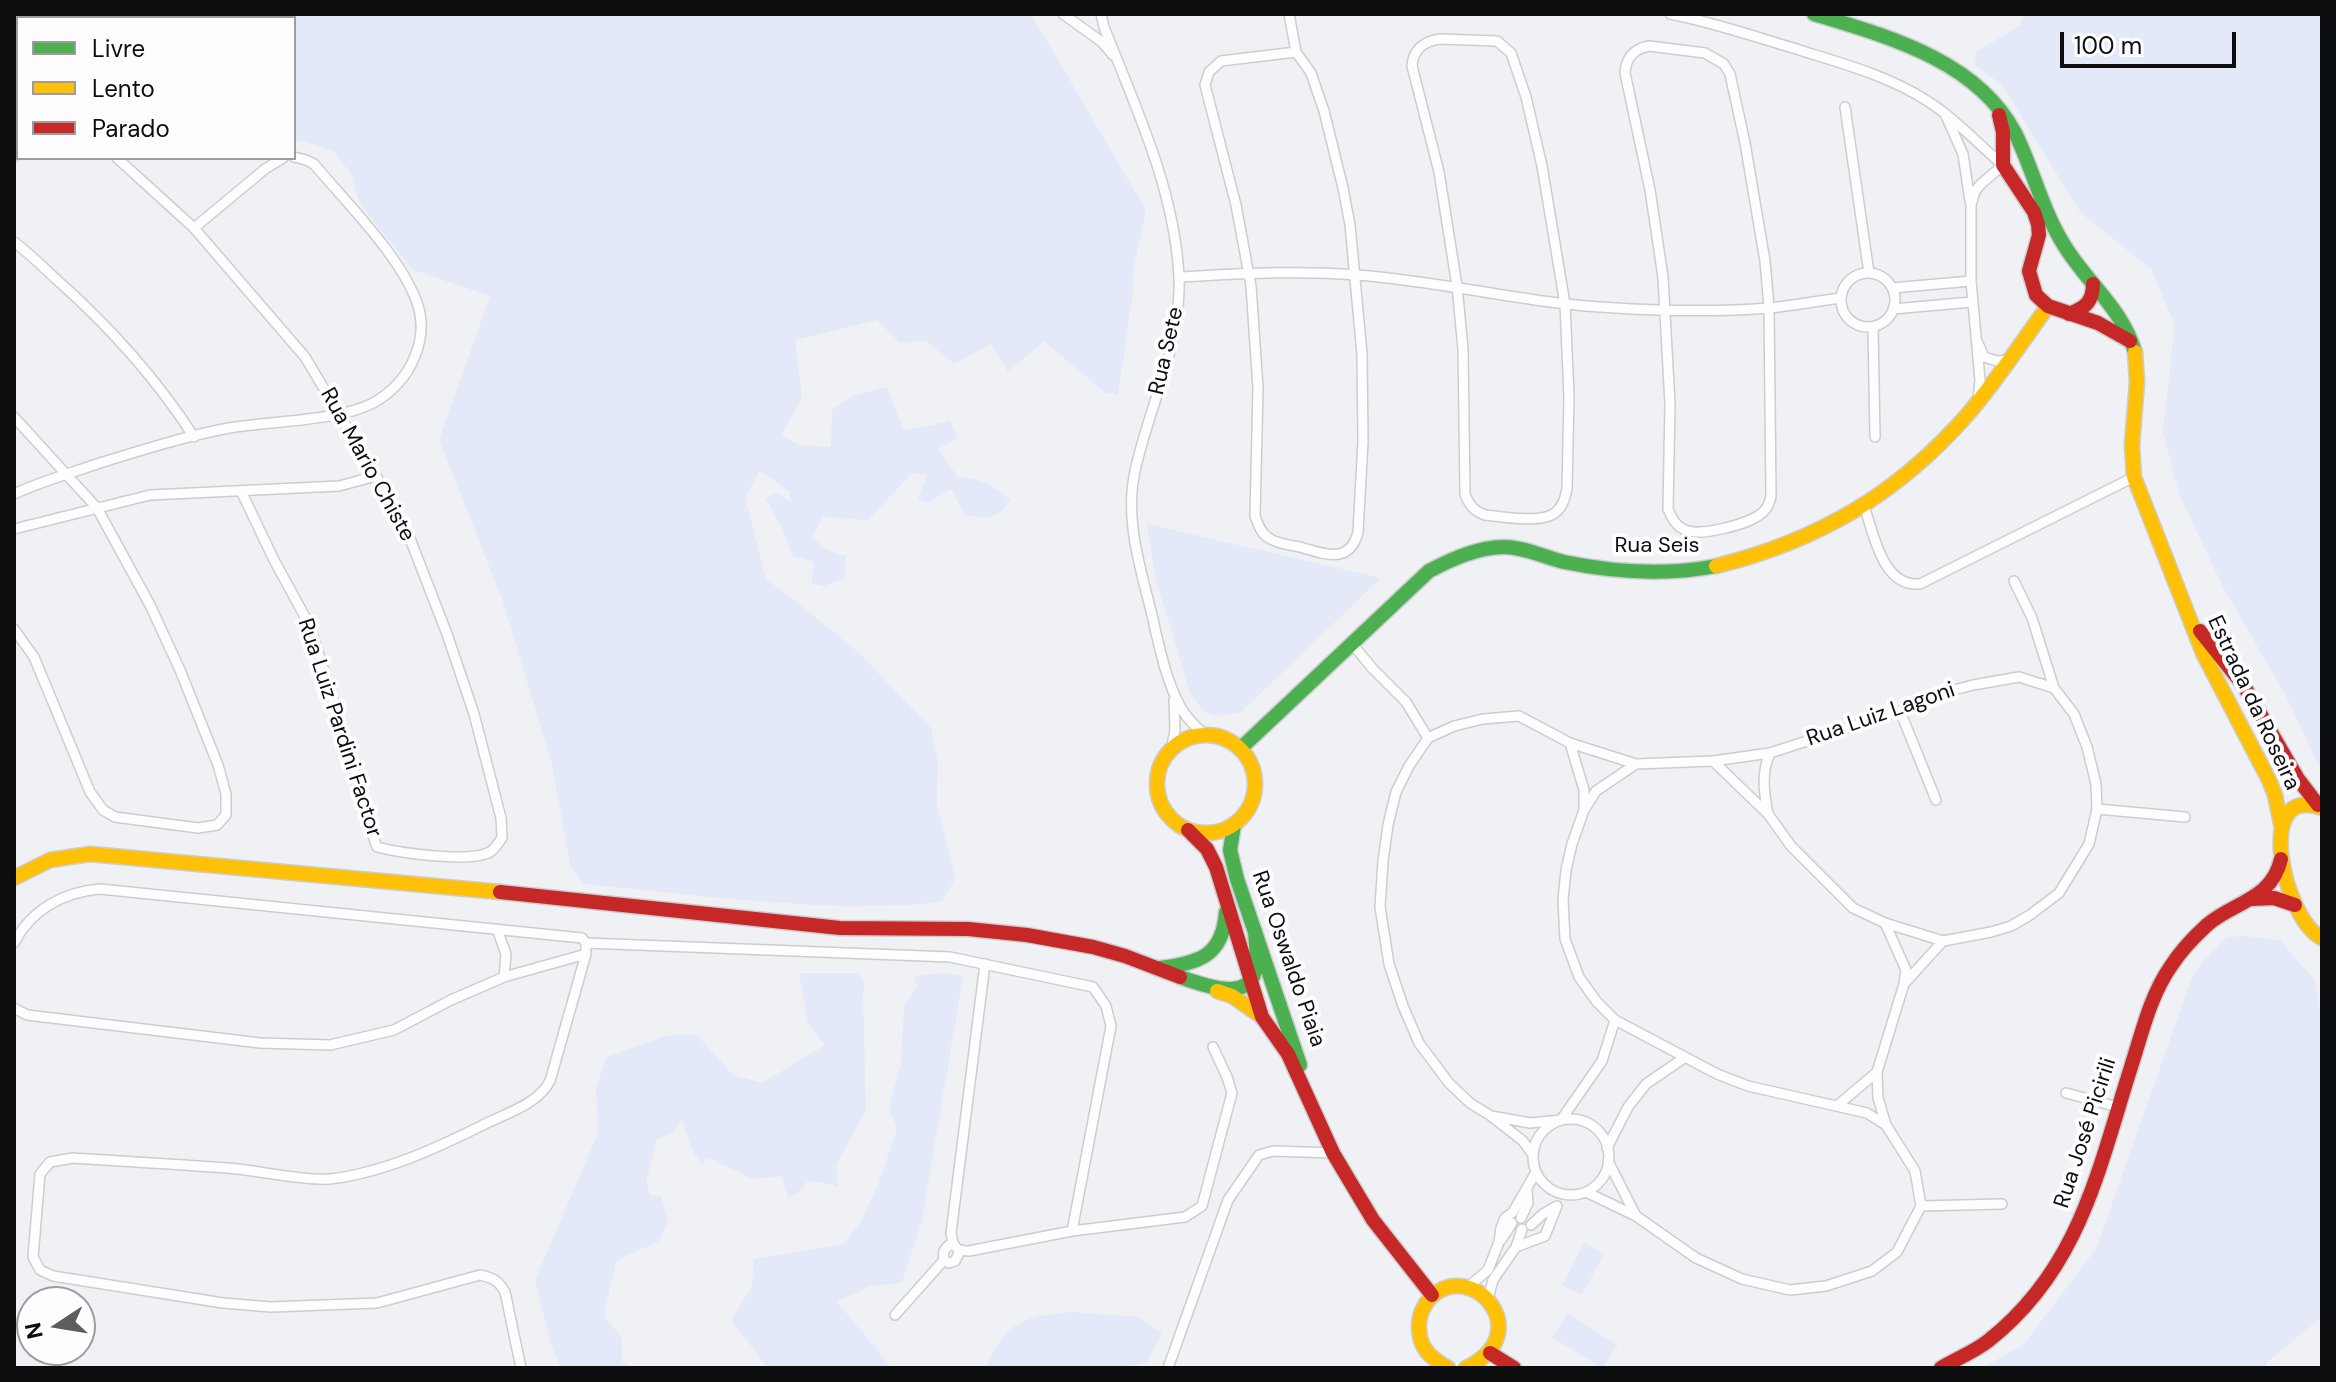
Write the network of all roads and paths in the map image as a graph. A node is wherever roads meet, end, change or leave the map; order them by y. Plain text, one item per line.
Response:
1 (1063, 14) edge
2 (1101, 14) edge
3 (1289, 14) edge
4 (1670, 14) edge
5 (1814, 14) edge
6 (1296, 52) junction
7 (1118, 60) junction
8 (1845, 107) dead end
9 (1997, 107) junction
10 (1945, 113) junction
11 (296, 158) edge
12 (119, 160) edge
13 (280, 160) edge
14 (2003, 165) junction
15 (2031, 176) junction
16 (1971, 205) junction
17 (194, 228) junction
18 (2058, 236) junction
19 (14, 242) edge
20 (2036, 246) junction
21 (1869, 273) junction
22 (1248, 274) junction
23 (1354, 274) junction
24 (1179, 277) junction
25 (1971, 281) junction
26 (2093, 284) junction
27 (1457, 286) junction
28 (1892, 288) junction
29 (1841, 298) junction
30 (1972, 302) junction
31 (1565, 304) junction
32 (2048, 306) junction
33 (1769, 307) junction
34 (1665, 309) junction
35 (1893, 309) junction
36 (2068, 314) junction
37 (1873, 327) junction
38 (1976, 336) junction
39 (2132, 342) junction
40 (2010, 359) junction
41 (1978, 403) junction
42 (340, 413) junction
43 (14, 417) edge
44 (194, 437) junction
45 (1875, 437) dead end
46 (67, 474) junction
47 (376, 476) junction
48 (2134, 477) junction
49 (241, 491) junction
50 (14, 494) edge
51 (1864, 506) junction
52 (97, 508) junction
53 (14, 529) edge
54 (2014, 581) dead end
55 (2183, 600) junction
56 (14, 629) edge
57 (1353, 645) junction
58 (2054, 688) junction
59 (1173, 692) junction
60 (1900, 711) junction
61 (1205, 735) junction
62 (1428, 738) junction
63 (1570, 743) junction
64 (1240, 749) junction
65 (1171, 750) junction
66 (1770, 753) junction
67 (1713, 761) junction
68 (1636, 764) junction
69 (1936, 800) dead end
70 (2320, 806) edge
71 (2097, 809) junction
72 (1584, 810) junction
73 (1768, 814) junction
74 (2185, 817) dead end
75 (2281, 824) junction
76 (1234, 825) junction
77 (1188, 830) junction
78 (502, 838) joint
79 (2281, 859) junction
80 (14, 878) edge
81 (1224, 896) junction
82 (2251, 899) junction
83 (2295, 905) junction
84 (1885, 923) junction
85 (497, 929) junction
86 (1255, 931) junction
87 (2320, 938) edge
88 (1943, 941) junction
89 (14, 943) edge
90 (586, 948) junction
91 (985, 964) junction
92 (1156, 969) junction
93 (504, 977) junction
94 (1250, 982) junction
95 (1904, 984) junction
96 (1213, 989) junction
97 (14, 1008) edge
98 (1262, 1017) junction
99 (1615, 1020) junction
100 (1213, 1047) dead end
101 (1684, 1058) junction
102 (1877, 1072) junction
103 (2066, 1093) dead end
104 (1838, 1105) junction
105 (1312, 1106) junction
106 (2118, 1107) junction
107 (1491, 1116) junction
108 (1561, 1120) junction
109 (1886, 1125) junction
110 (1607, 1148) junction
111 (1333, 1153) junction
112 (1533, 1155) junction
113 (1608, 1161) junction
114 (1536, 1172) junction
115 (1527, 1190) junction
116 (1586, 1192) junction
117 (1564, 1195) junction
118 (2002, 1204) dead end
119 (1921, 1206) junction
120 (1556, 1208) junction
121 (1636, 1216) junction
122 (1521, 1224) junction
123 (1072, 1231) junction
124 (1499, 1242) junction
125 (956, 1247) junction
126 (1516, 1247) junction
127 (1468, 1287) junction
128 (1432, 1295) junction
129 (1488, 1299) junction
130 (895, 1315) dead end
131 (1490, 1353) junction
132 (521, 1368) edge
133 (1168, 1368) edge
134 (1448, 1368) edge
135 (1466, 1368) edge
136 (1514, 1368) edge
137 (1941, 1368) edge

1 - 7 street
2 - 7 street, Rua Sete
3 - 6 street
4 - 10 street
5 - 9 street, Estrada da Roseira
6 - 22 street
6 - 23 street
7 - 24 street, Rua Sete
8 - 21 street
9 - 14 street
9 - 15 street, Estrada da Roseira
10 - 14 street
10 - 16 street
11 - 42 street
12 - 17 street, Rua Mario Chiste
13 - 17 street
14 - 15 street
14 - 16 street
14 - 20 street
15 - 18 street, Estrada da Roseira
16 - 25 street
17 - 42 street, Rua Mario Chiste
18 - 20 street
18 - 26 street, Estrada da Roseira
19 - 44 street
20 - 32 street
21 - 28 street
21 - 29 street
22 - 23 street
22 - 23 street
22 - 24 street
23 - 27 street
24 - 59 street, Rua Sete
25 - 28 street
25 - 30 street
26 - 36 street
26 - 39 street, Estrada da Roseira
27 - 31 street
27 - 31 street
27 - 31 street
28 - 35 street
29 - 33 street
29 - 37 street
30 - 35 street
30 - 38 street
31 - 34 street
32 - 36 street
32 - 40 street, Rua Seis
33 - 34 street
33 - 34 street
33 - 34 street
35 - 37 street
36 - 39 street
37 - 45 street
38 - 40 street
38 - 41 street
39 - 48 street, Estrada da Roseira
40 - 41 street, Rua Seis
41 - 51 street, Rua Seis
42 - 44 street
42 - 47 street, Rua Mario Chiste
43 - 46 street
44 - 46 street
46 - 50 street
46 - 52 street
47 - 49 street
47 - 78 street, Rua Mario Chiste
48 - 51 street
48 - 55 street, Estrada da Roseira
49 - 52 street
49 - 78 street, Rua Luiz Pardini Factor
51 - 57 street, Rua Seis
52 - 53 street
52 - 56 street
54 - 58 street
55 - 70 street, Estrada da Roseira
55 - 75 street, Estrada da Roseira
57 - 62 street
57 - 64 street, Rua Seis
58 - 60 street, Rua Luiz Lagoni
58 - 71 street
59 - 61 street, Rua Sete
59 - 65 street, Rua Sete
60 - 66 street, Rua Luiz Lagoni
60 - 69 street
61 - 64 street
61 - 65 street
62 - 63 street
62 - 107 street
63 - 68 street
63 - 72 street
64 - 76 street
65 - 77 street
66 - 67 street, Rua Luiz Lagoni
66 - 73 street
67 - 68 street, Rua Luiz Lagoni
67 - 73 street
68 - 72 street
70 - 75 street, Estrada da Roseira
71 - 74 street
71 - 88 street
72 - 99 street
73 - 84 street
75 - 79 street, Estrada da Roseira
76 - 77 street
76 - 86 street, Rua Oswaldo Piaia
77 - 81 street, Rua Oswaldo Piaia
79 - 82 street, Rua José Picirili
79 - 83 street, Estrada da Roseira
80 - 92 street
81 - 92 street
81 - 94 street, Rua Oswaldo Piaia
82 - 83 street
82 - 106 street, Rua José Picirili
83 - 87 street, Estrada da Roseira
84 - 88 street
84 - 95 street
85 - 89 street
85 - 90 street
85 - 93 street
86 - 94 street
86 - 105 street, Rua Oswaldo Piaia
88 - 95 street
90 - 91 street
90 - 93 street
90 - 132 street
91 - 123 street
91 - 125 street
92 - 96 street
93 - 97 street
94 - 96 street
94 - 98 street, Rua Oswaldo Piaia
95 - 102 street
96 - 98 street
98 - 105 street, Rua Oswaldo Piaia
99 - 101 street
99 - 108 street
100 - 123 street
101 - 104 street
101 - 110 street
102 - 104 street
102 - 109 street
103 - 106 street
104 - 109 street
105 - 111 street, Rua Oswaldo Piaia
106 - 137 street, Rua José Picirili
107 - 108 street
107 - 112 street
108 - 110 street
108 - 112 street
109 - 119 street
110 - 113 street
111 - 128 street, Rua Oswaldo Piaia
111 - 133 street
112 - 114 street
113 - 116 street
113 - 121 street
114 - 115 street
114 - 117 street
115 - 122 street
115 - 124 street
116 - 117 street
116 - 121 street
117 - 120 street
118 - 119 street
119 - 121 street
120 - 122 street
120 - 126 street
122 - 124 street
122 - 126 street
123 - 125 street
124 - 127 street
125 - 130 street
126 - 129 street
127 - 128 street
127 - 129 street
128 - 134 street
129 - 131 street
131 - 135 street
131 - 136 street

